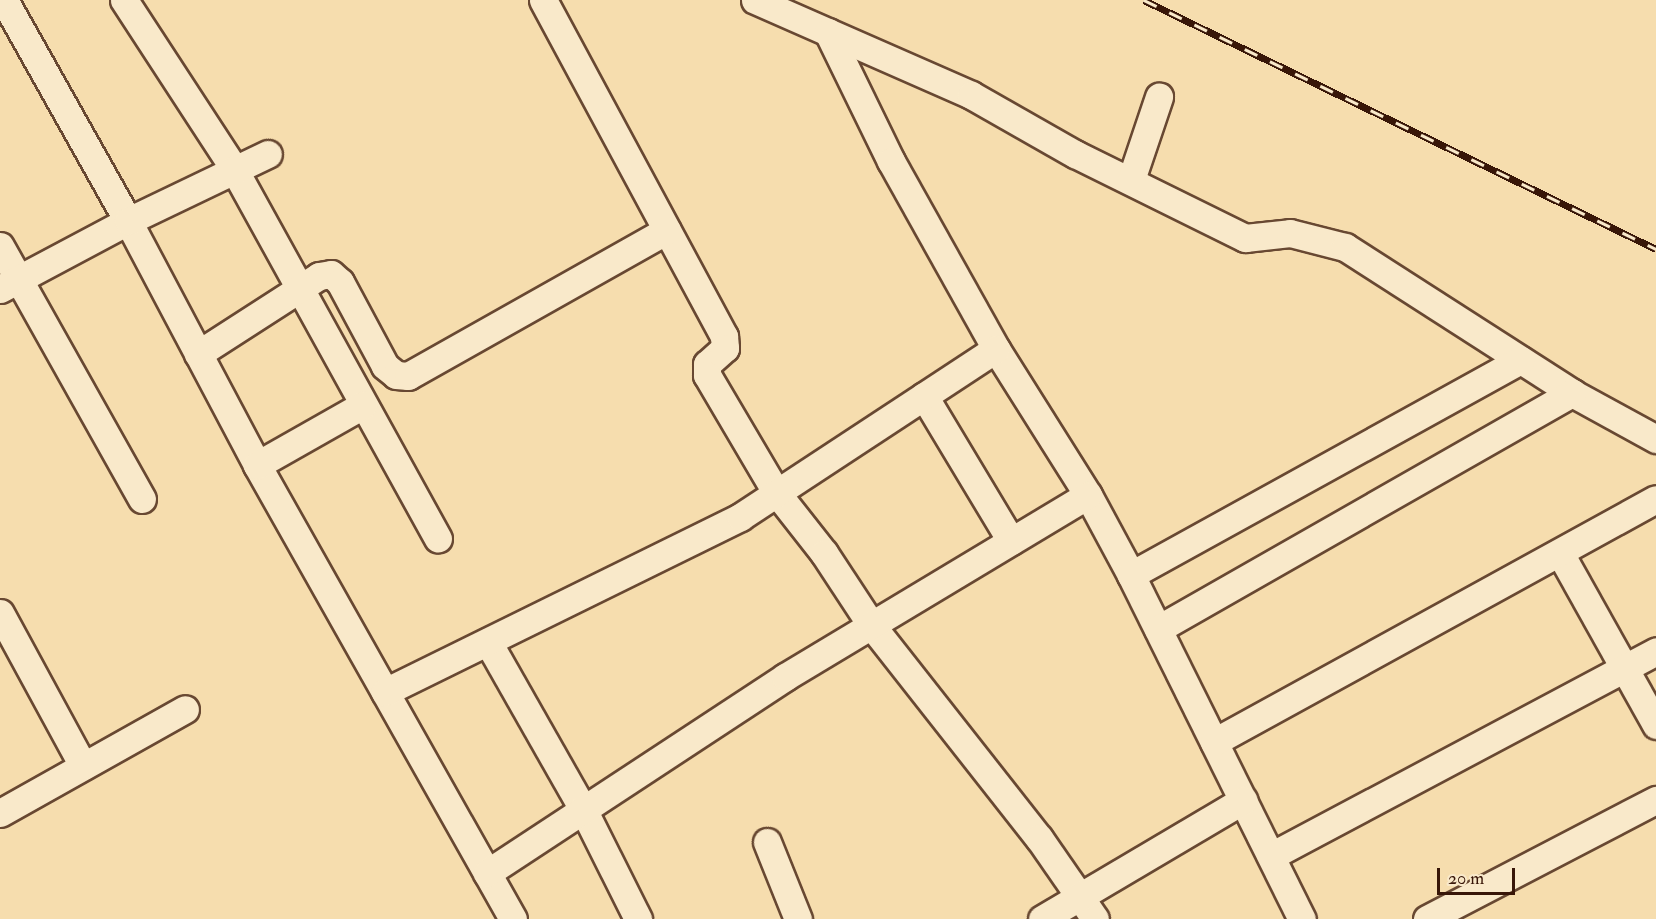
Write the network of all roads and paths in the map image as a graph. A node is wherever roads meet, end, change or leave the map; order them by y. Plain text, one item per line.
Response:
1 (4, 0) edge
2 (124, 0) edge
3 (543, 0) edge
4 (755, 0) edge
5 (828, 32) junction
6 (1159, 97) dead end
7 (268, 154) dead end
8 (234, 169) junction
9 (1131, 180) junction
10 (128, 221) junction
11 (667, 230) junction
12 (0, 246) edge
13 (9, 284) edge
14 (299, 291) junction
15 (996, 349) junction
16 (198, 354) junction
17 (1521, 360) junction
18 (1572, 393) junction
19 (924, 396) junction
20 (363, 405) junction
21 (1656, 439) edge
22 (258, 465) junction
23 (776, 492) junction
24 (1088, 495) junction
25 (142, 499) dead end
26 (1656, 499) edge
27 (438, 538) dead end
28 (1011, 541) junction
29 (1560, 553) junction
30 (1131, 575) junction
31 (0, 613) edge
32 (872, 626) junction
33 (1158, 629) junction
34 (488, 642) junction
35 (1656, 651) edge
36 (1622, 670) junction
37 (384, 692) junction
38 (185, 709) dead end
39 (1656, 725) edge
40 (1214, 742) junction
41 (83, 766) junction
42 (1243, 800) junction
43 (1656, 800) edge
44 (583, 809) junction
45 (0, 813) edge
46 (767, 842) dead end
47 (1271, 856) junction
48 (487, 873) junction
49 (1080, 896) junction
50 (513, 919) edge
51 (638, 919) edge
52 (798, 919) edge
53 (1042, 919) edge
54 (1095, 919) edge
55 (1302, 919) edge
56 (1427, 919) edge

1 - 10 street
2 - 8 street
3 - 11 street
4 - 5 street
5 - 9 street
5 - 15 street
6 - 9 street
7 - 8 street
8 - 10 street
8 - 14 street
9 - 17 street
10 - 13 street
10 - 16 street
11 - 14 street
11 - 23 street
12 - 13 street
13 - 25 street
14 - 16 street
14 - 20 street
15 - 19 street
15 - 24 street
16 - 22 street
17 - 18 street
17 - 30 street
18 - 21 street
18 - 33 street
19 - 23 street
19 - 28 street
20 - 22 street
20 - 27 street
22 - 37 street
23 - 32 street
23 - 34 street
24 - 28 street
24 - 30 street
26 - 29 street
28 - 32 street
29 - 36 street
29 - 40 street
30 - 33 street
31 - 41 street
32 - 44 street
32 - 49 street
33 - 40 street
34 - 37 street
34 - 44 street
35 - 36 street
36 - 39 street
36 - 47 street
37 - 48 street
38 - 41 street
40 - 42 street
41 - 45 street
42 - 47 street
42 - 49 street
43 - 56 street
44 - 48 street
44 - 51 street
46 - 52 street
47 - 55 street
48 - 50 street
49 - 53 street
49 - 54 street

